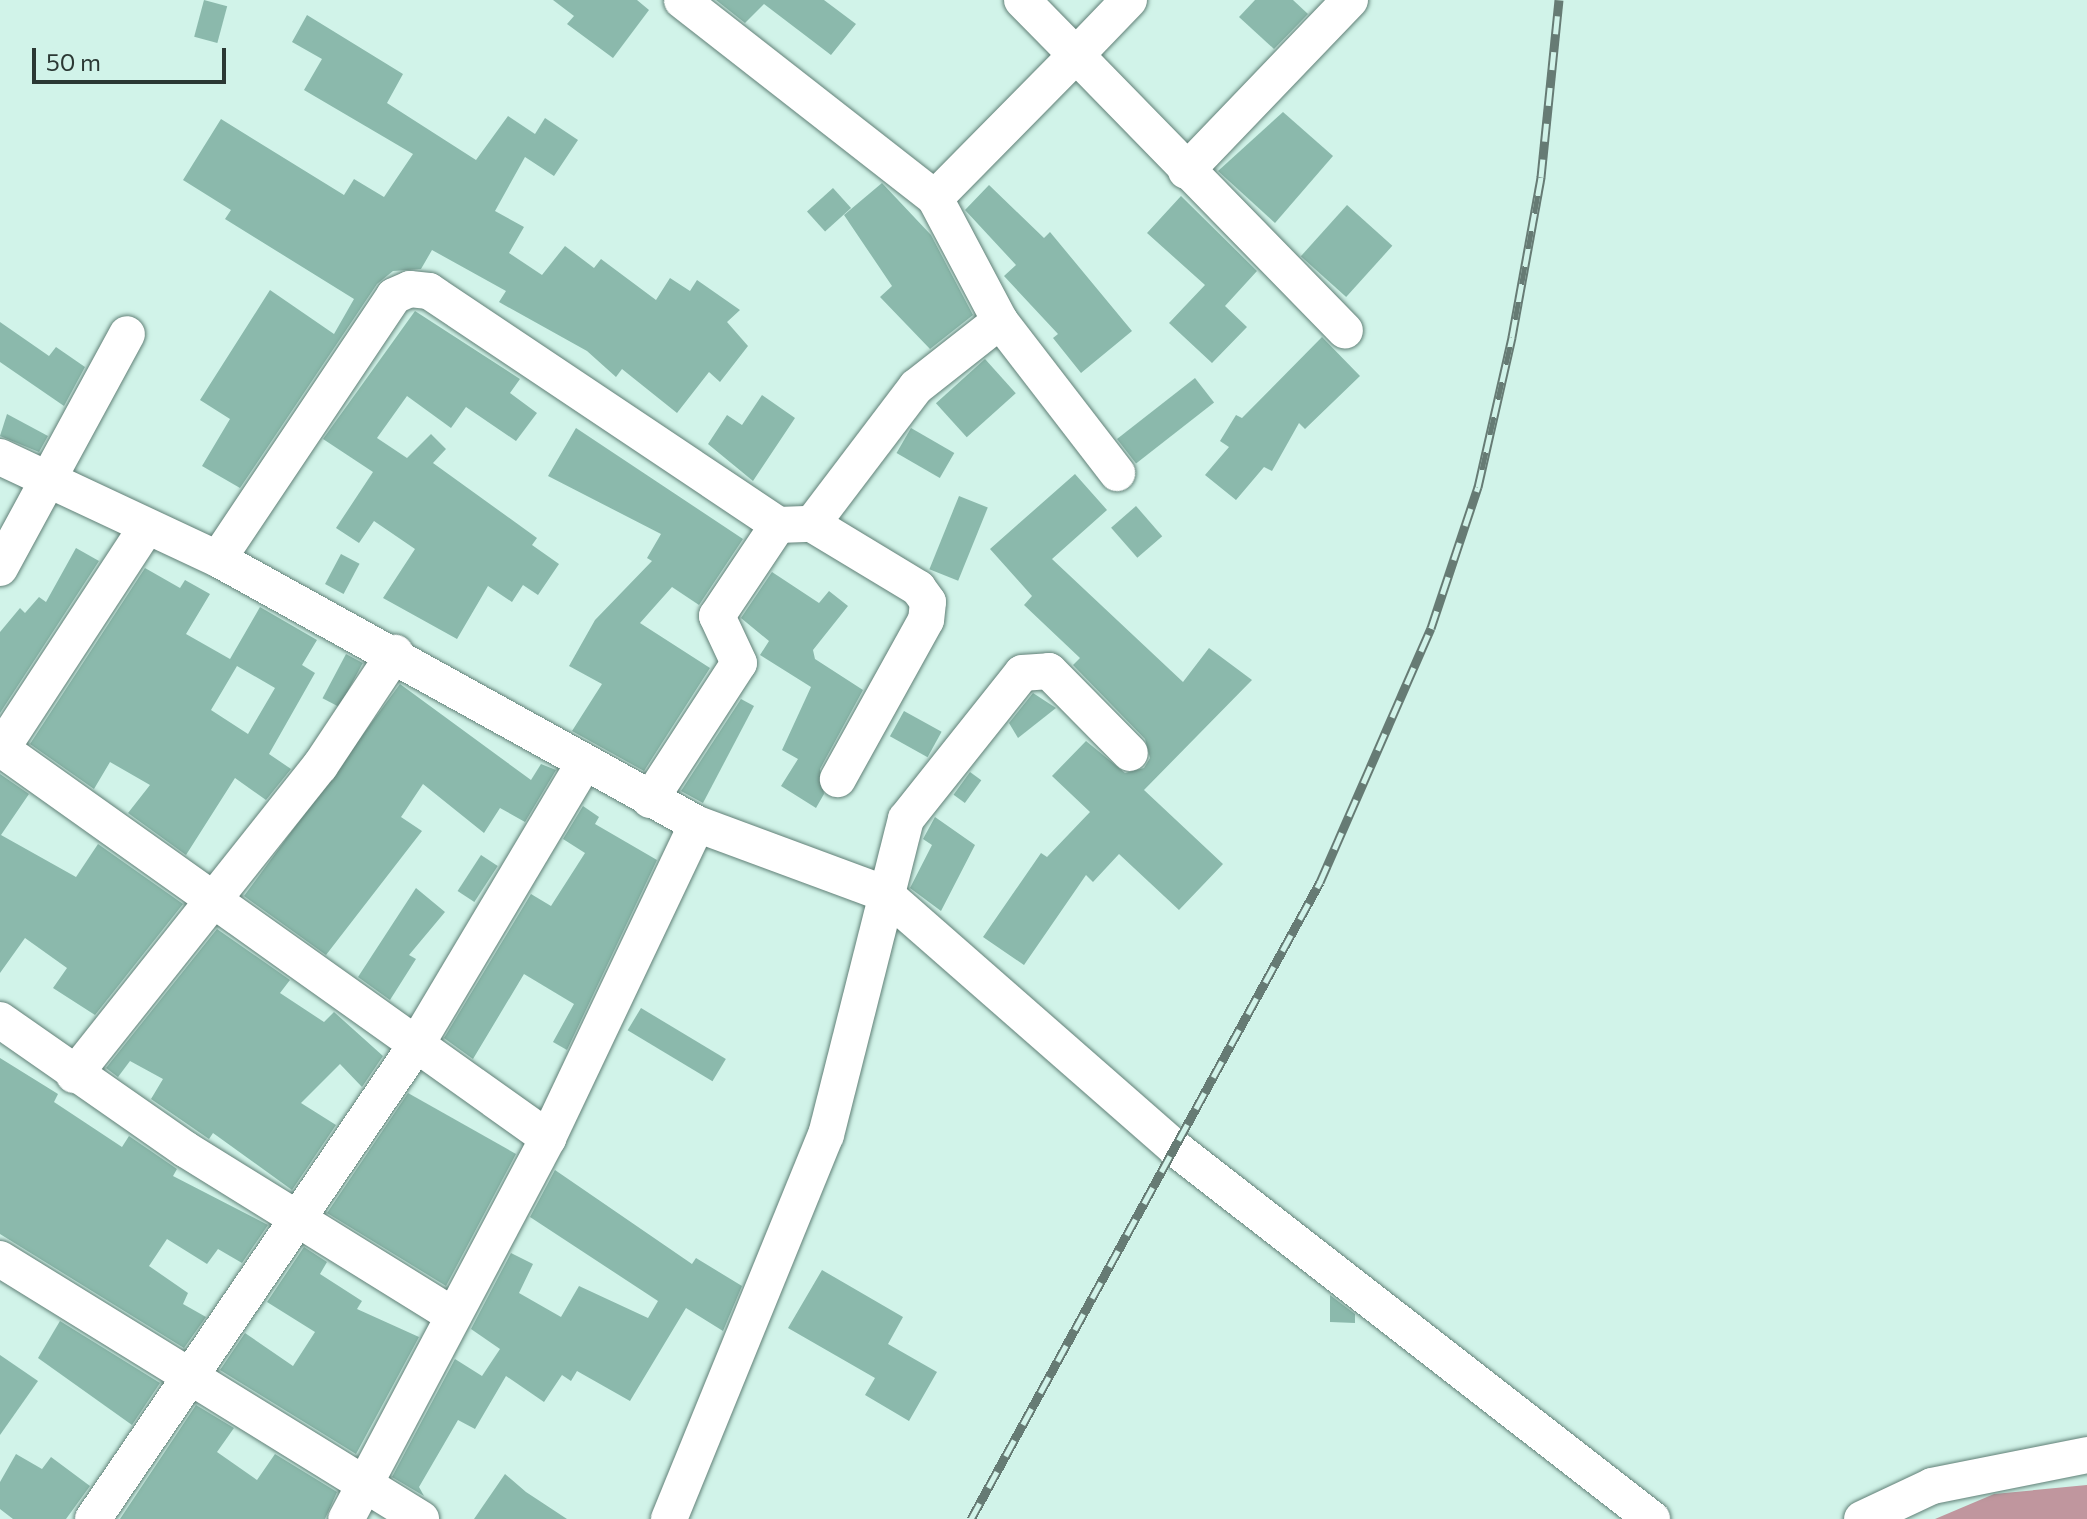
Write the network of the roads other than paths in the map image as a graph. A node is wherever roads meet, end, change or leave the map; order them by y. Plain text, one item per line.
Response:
1 (682, 0) edge
2 (1022, 0) edge
3 (1129, 0) edge
4 (1350, 0) edge
5 (1076, 55) junction
6 (1186, 171) junction
7 (935, 198) junction
8 (1000, 321) junction
9 (1345, 331) dead end
10 (127, 334) dead end
11 (0, 457) edge
12 (1117, 473) dead end
13 (51, 485) junction
14 (795, 525) junction
15 (146, 528) junction
16 (218, 559) junction
17 (0, 568) edge
18 (395, 653) junction
19 (0, 749) edge
20 (1130, 753) dead end
21 (583, 765) junction
22 (838, 779) dead end
23 (650, 800) junction
24 (697, 824) junction
25 (884, 893) junction
26 (213, 895) junction
27 (0, 1020) edge
28 (416, 1045) junction
29 (74, 1075) junction
30 (548, 1138) junction
31 (297, 1222) junction
32 (0, 1259) edge
33 (451, 1314) junction
34 (192, 1380) junction
35 (2087, 1455) edge
36 (354, 1504) edge
37 (93, 1519) edge
38 (421, 1519) edge
39 (669, 1519) edge
40 (1652, 1519) edge
41 (1862, 1519) edge

1 - 7 street
2 - 5 street
3 - 5 street
4 - 6 street
5 - 6 street
5 - 7 street
6 - 9 street
7 - 8 street
8 - 12 street
8 - 14 street
10 - 13 street
11 - 13 street
13 - 15 street
13 - 17 street
14 - 16 street
14 - 22 street
14 - 23 street
15 - 16 street
15 - 19 street
16 - 18 street
18 - 21 street
18 - 26 street
19 - 26 street
20 - 25 street
21 - 23 street
21 - 28 street
23 - 24 street
24 - 25 street
24 - 30 street
25 - 39 street
25 - 40 street
26 - 28 street
26 - 29 street
27 - 29 street
28 - 30 street
28 - 31 street
29 - 31 street
30 - 33 street
31 - 33 street
31 - 34 street
32 - 34 street
33 - 36 street
34 - 36 street
34 - 37 street
35 - 41 street
36 - 38 street

